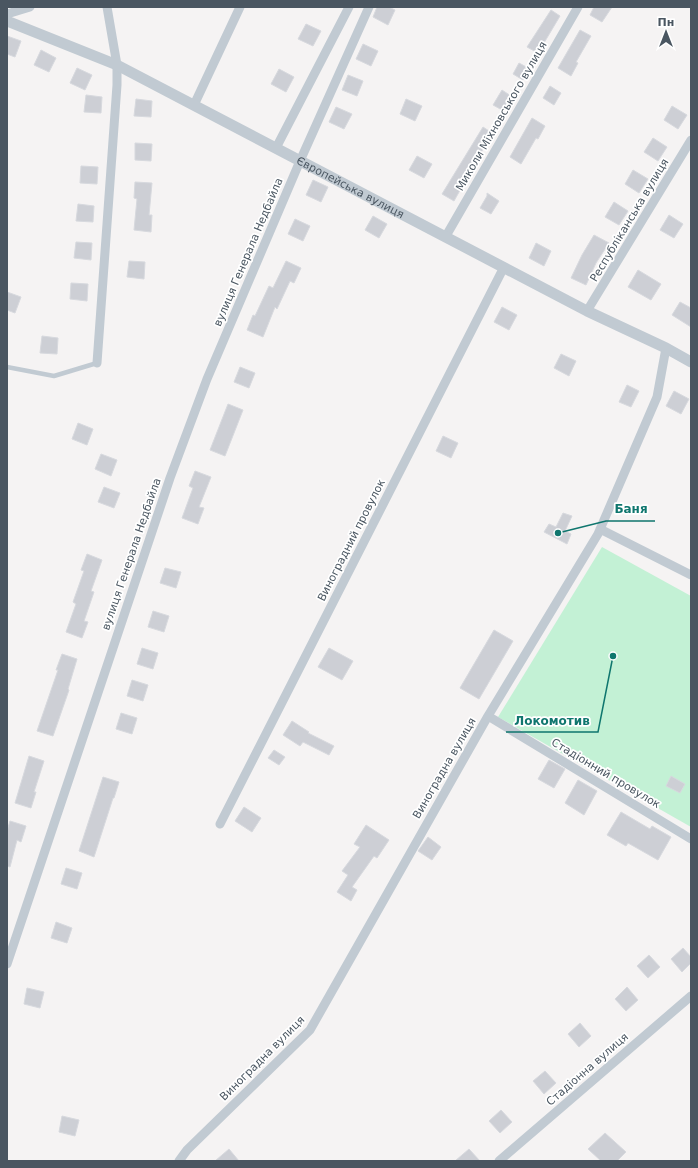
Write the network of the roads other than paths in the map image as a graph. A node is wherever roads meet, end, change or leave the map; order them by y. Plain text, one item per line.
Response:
1 (30, 7) edge
2 (107, 7) edge
3 (240, 7) edge
4 (350, 7) edge
5 (369, 7) edge
6 (578, 7) edge
7 (7, 14) edge
8 (7, 21) edge
9 (117, 65) junction
10 (194, 105) junction
11 (691, 140) edge
12 (276, 148) junction
13 (300, 161) junction
14 (446, 236) junction
15 (504, 267) junction
16 (588, 311) junction
17 (666, 348) junction
18 (691, 362) edge
19 (97, 363) joint
20 (7, 367) edge
21 (600, 529) junction
22 (691, 575) edge
23 (488, 716) junction
24 (220, 824) dead end
25 (691, 839) edge
26 (7, 964) edge
27 (691, 996) edge
28 (180, 1161) edge
29 (499, 1161) edge

1 - 7 street
2 - 9 street
3 - 10 street
4 - 12 street
5 - 13 street, вулиця Генерала Недбайла
6 - 14 street, Миколи Міхновського вулиця
8 - 9 street, Європейська вулиця
9 - 10 street, Європейська вулиця
9 - 19 street
10 - 12 street, Європейська вулиця
11 - 16 street, Республіканська вулиця
12 - 13 street, Європейська вулиця
13 - 14 street, Європейська вулиця
13 - 26 street, вулиця Генерала Недбайла
14 - 15 street, Європейська вулиця
15 - 16 street, Європейська вулиця
15 - 24 street, Виноградний провулок
16 - 17 street, Європейська вулиця
17 - 18 street, Європейська вулиця
17 - 21 street, Виноградна вулиця
19 - 20 lane
21 - 22 street
21 - 23 street, Виноградна вулиця
23 - 25 street, Стадіонний провулок
23 - 28 street, Виноградна вулиця
27 - 29 street, Стадіонна вулиця

